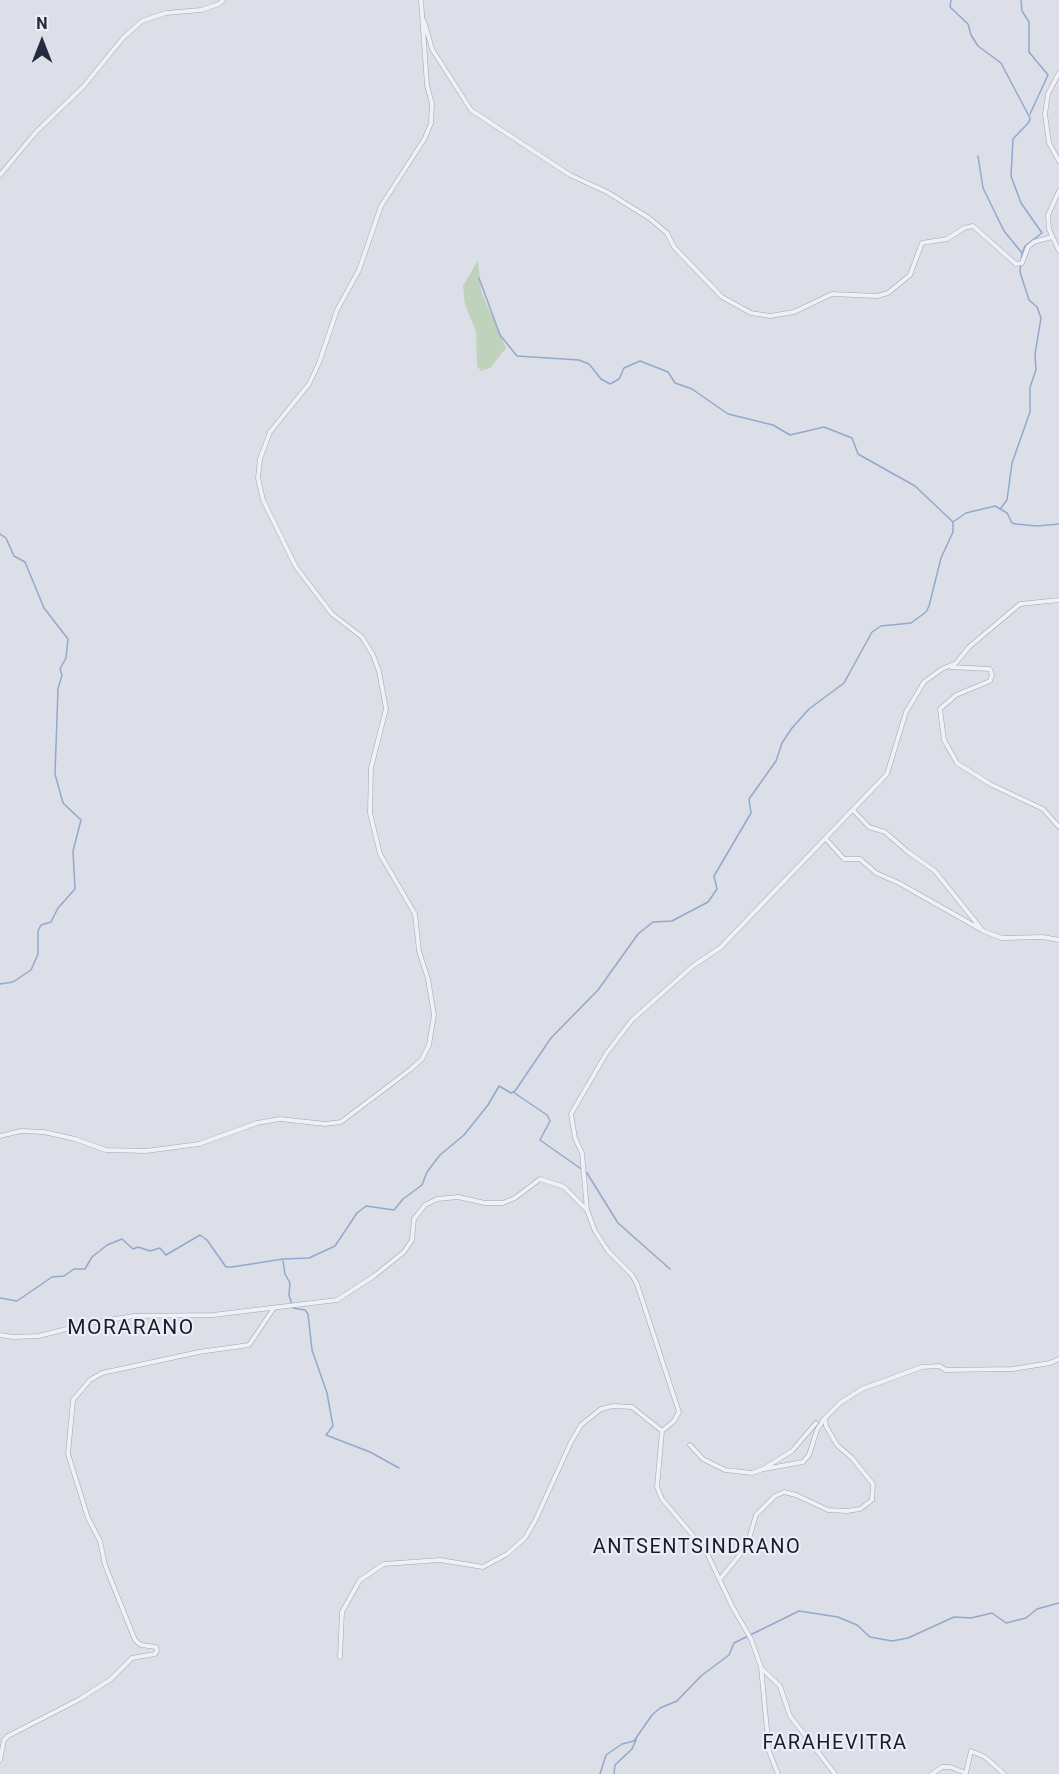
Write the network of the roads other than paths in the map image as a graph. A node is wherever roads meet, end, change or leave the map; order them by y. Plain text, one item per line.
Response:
1 (223, 0) edge
2 (422, 0) edge
3 (423, 17) junction
4 (1059, 73) edge
5 (1059, 161) edge
6 (0, 175) edge
7 (1059, 191) edge
8 (1052, 237) junction
9 (1059, 251) edge
10 (1059, 600) edge
11 (951, 667) junction
12 (853, 810) junction
13 (1059, 829) edge
14 (826, 839) junction
15 (983, 931) junction
16 (1059, 940) edge
17 (0, 1136) edge
18 (587, 1210) junction
19 (274, 1308) junction
20 (0, 1335) edge
21 (1059, 1359) edge
22 (825, 1418) junction
23 (816, 1423) dead end
24 (662, 1431) junction
25 (690, 1445) dead end
26 (763, 1469) junction
27 (720, 1579) junction
28 (340, 1657) dead end
29 (761, 1667) junction
30 (0, 1760) edge
31 (935, 1773) edge
32 (778, 1774) edge
33 (835, 1774) edge
34 (966, 1774) edge
35 (1004, 1774) edge

1 - 6 street
2 - 3 street
3 - 8 street
3 - 17 street
4 - 5 street
7 - 8 street
8 - 9 street
10 - 11 street
11 - 12 street
11 - 13 street
12 - 14 street
12 - 15 street
14 - 15 street
14 - 18 street
15 - 16 street
18 - 19 street
18 - 24 street
19 - 20 street
19 - 30 street
21 - 22 street
22 - 26 street
22 - 27 street
23 - 26 street
24 - 27 street
24 - 28 street
25 - 26 street
27 - 29 street
29 - 32 street
29 - 33 street
31 - 34 street
34 - 35 street

